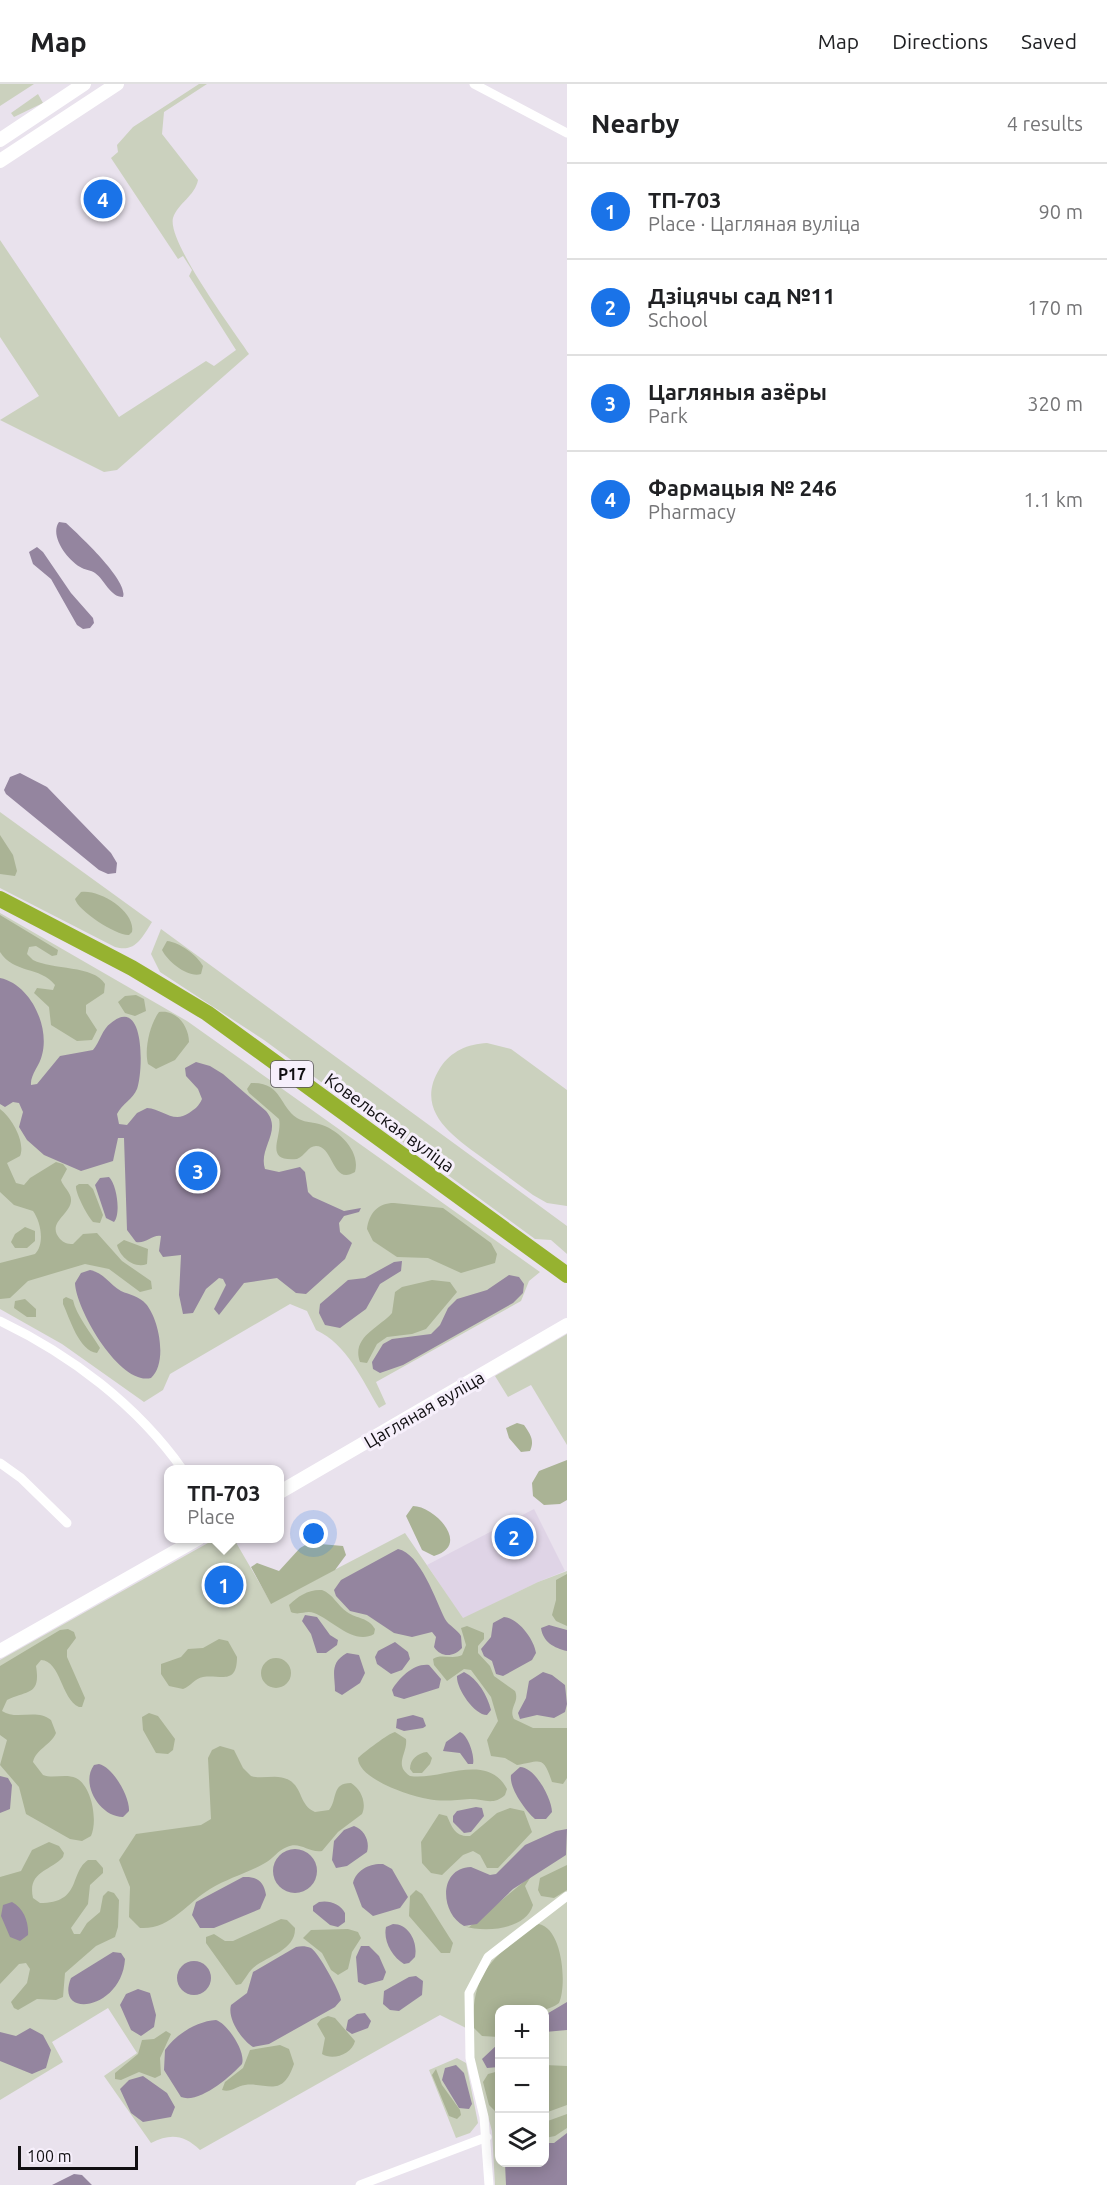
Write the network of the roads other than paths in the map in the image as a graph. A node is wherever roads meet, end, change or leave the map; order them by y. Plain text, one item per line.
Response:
1 (117, 84) edge
2 (474, 84) edge
3 (78, 88) edge
4 (81, 106) junction
5 (29, 121) junction
6 (40, 134) junction
7 (567, 134) edge
8 (0, 140) edge
9 (0, 161) edge
10 (0, 899) edge
11 (567, 1275) edge
12 (0, 1321) edge
13 (567, 1325) edge
14 (0, 1463) edge
15 (179, 1465) edge
16 (284, 1489) edge
17 (67, 1522) dead end
18 (192, 1543) edge
19 (0, 1651) edge
20 (567, 1896) edge
21 (486, 2137) junction
22 (360, 2185) edge
23 (489, 2185) edge

1 - 4 street
2 - 7 street
3 - 4 street
3 - 5 street
4 - 6 street
5 - 6 street
5 - 8 street
6 - 9 street
10 - 11 highway, Ковельская вуліца / Р17
12 - 15 street
13 - 16 street, Цагляная вуліца
14 - 17 street
18 - 19 street
20 - 21 street
21 - 22 street
21 - 23 street

